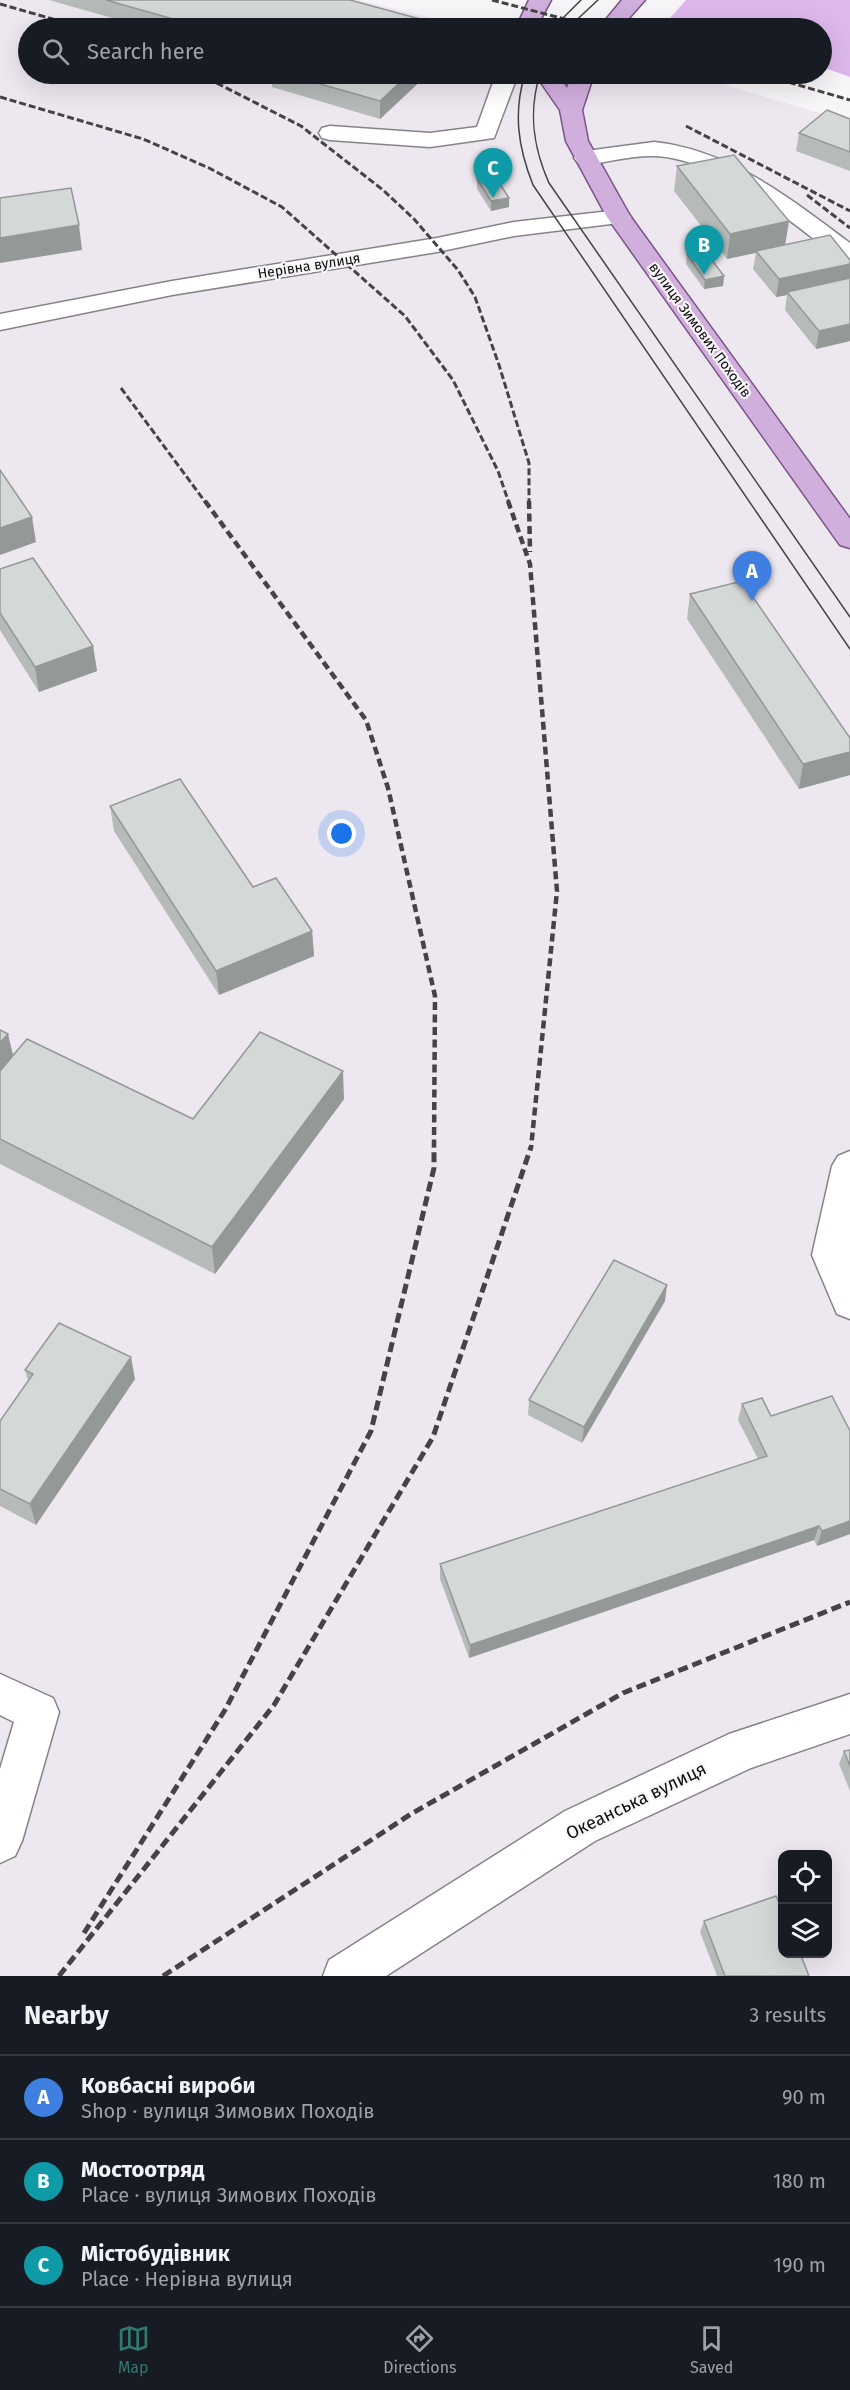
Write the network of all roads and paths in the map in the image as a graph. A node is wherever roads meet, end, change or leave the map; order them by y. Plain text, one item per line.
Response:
1 (540, 0) edge
2 (634, 0) edge
3 (531, 18) edge
4 (618, 18) edge
5 (503, 84) edge
6 (553, 84) edge
7 (580, 84) edge
8 (571, 110) junction
9 (330, 133) dead end
10 (586, 158) junction
11 (619, 217) junction
12 (850, 255) edge
13 (0, 322) edge
14 (850, 539) edge
15 (850, 1166) edge
16 (850, 1303) edge
17 (0, 1694) edge
18 (850, 1714) edge
19 (0, 1841) edge
20 (349, 1975) edge

1 - 3 main road
2 - 4 main road
5 - 9 street
6 - 8 main road, вулиця Зимових Походів
7 - 8 main road
8 - 10 main road, вулиця Зимових Походів
10 - 11 main road, вулиця Зимових Походів
10 - 12 street
11 - 13 street, Нерівна вулиця
11 - 14 main road, вулиця Зимових Походів
15 - 16 street
17 - 19 street
18 - 20 street, Океанська вулиця

